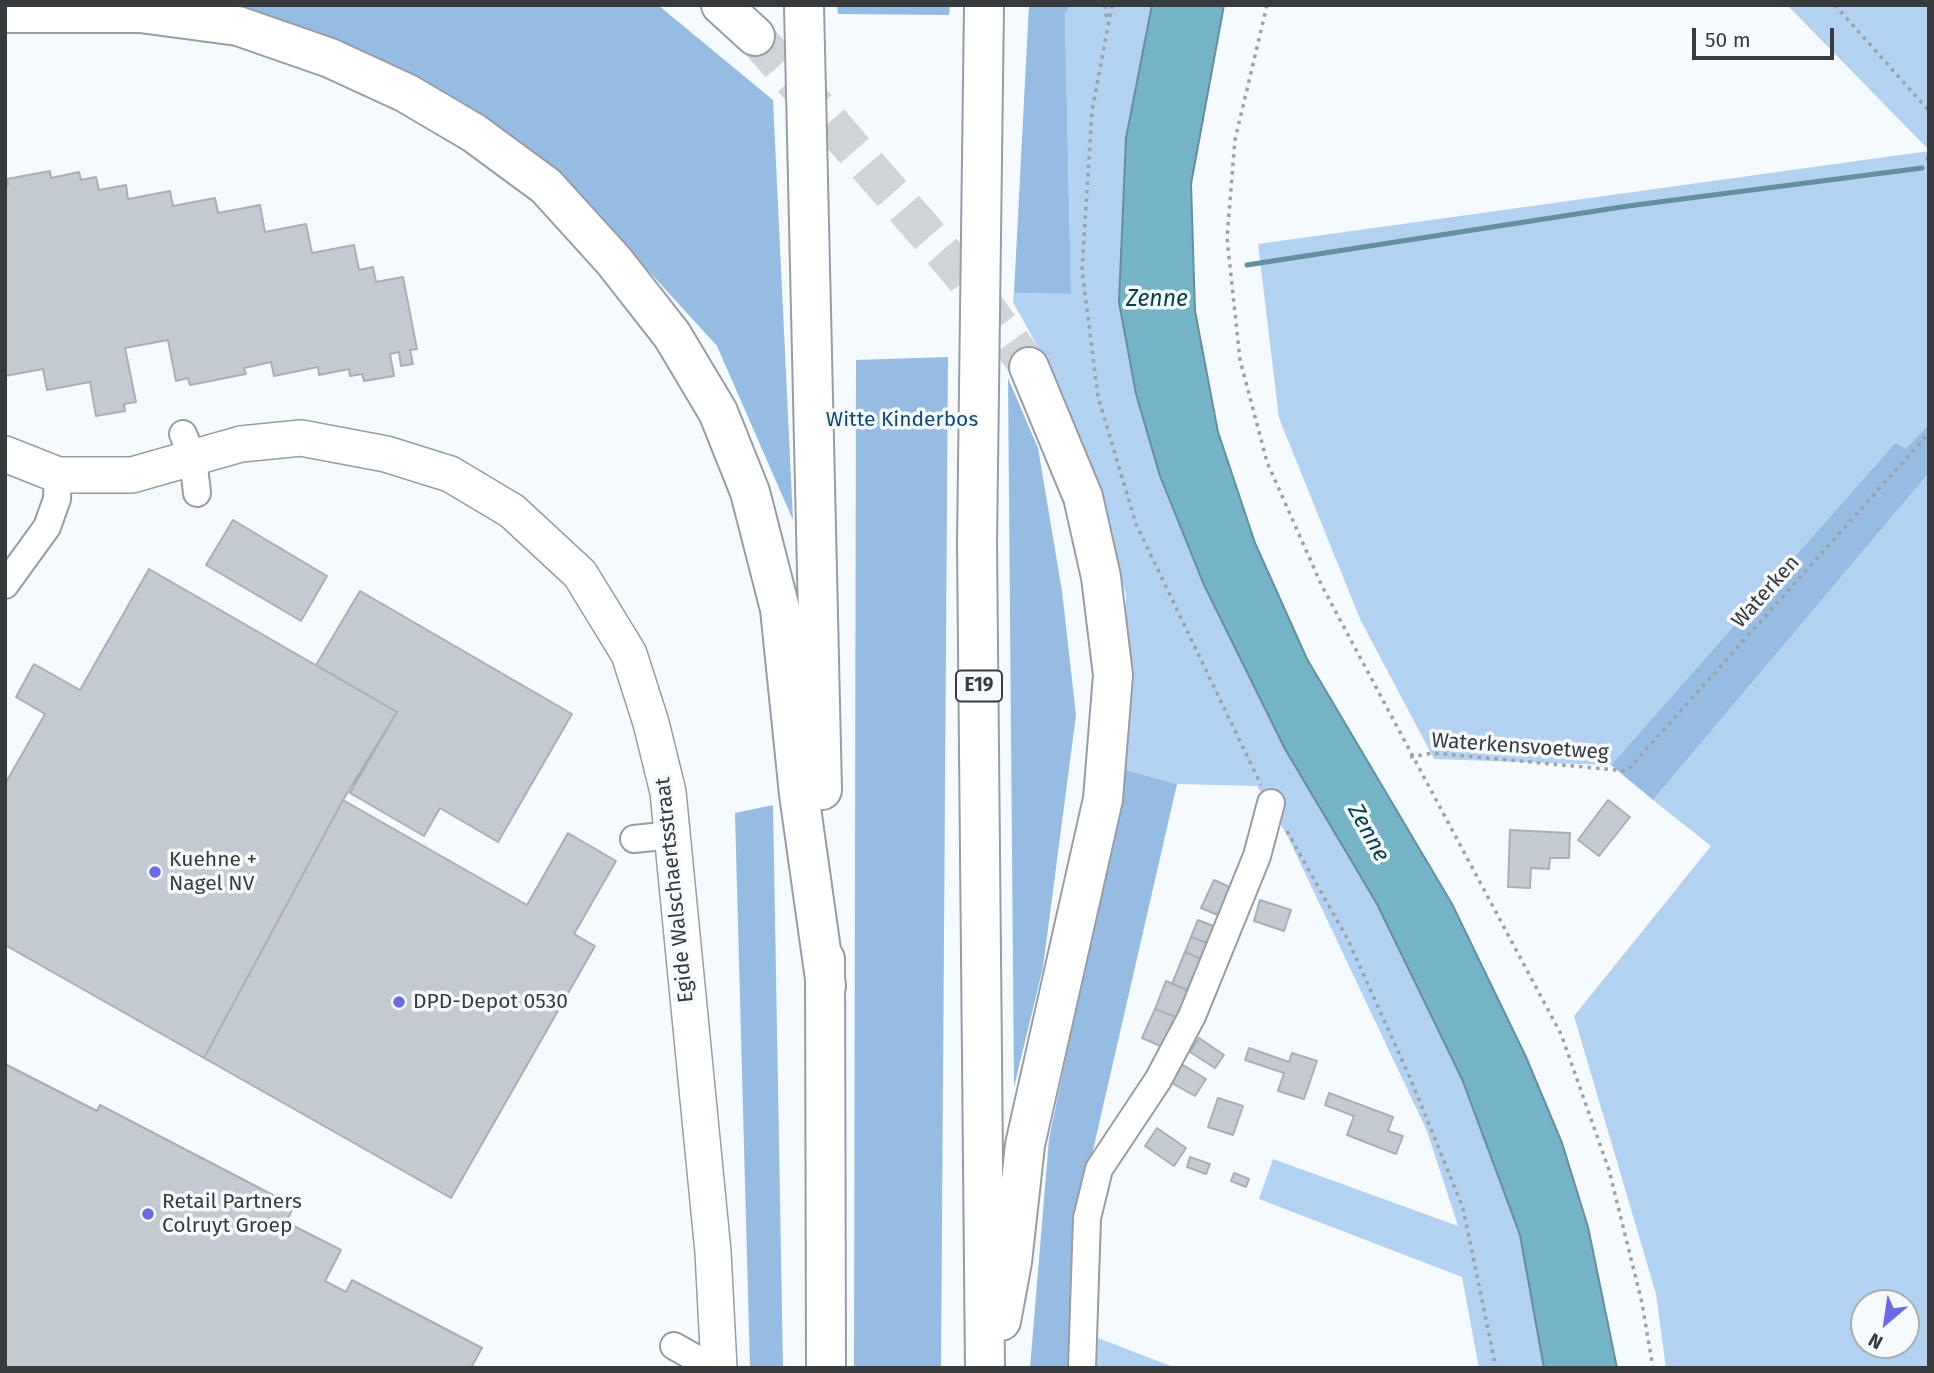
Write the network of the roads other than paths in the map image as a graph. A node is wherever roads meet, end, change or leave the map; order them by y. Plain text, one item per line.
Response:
1 (720, 5) edge
2 (804, 5) edge
3 (984, 5) edge
4 (5, 13) edge
5 (755, 36) tunnel mouth
6 (1029, 367) tunnel mouth
7 (188, 446) junction
8 (5, 454) edge
9 (58, 475) junction
10 (197, 493) dead end
11 (9, 573) edge
12 (1271, 803) road end
13 (672, 835) junction
14 (634, 839) dead end
15 (826, 986) junction
16 (674, 1346) dead end
17 (716, 1368) edge
18 (826, 1368) edge
19 (985, 1368) edge
20 (992, 1368) edge
21 (1082, 1368) edge

1 - 5 highway
2 - 15 highway
3 - 19 highway, E19
4 - 15 highway
6 - 20 highway
7 - 9 main road, Egide Walschaertsstraat
7 - 10 street
7 - 13 main road, Egide Walschaertsstraat
8 - 9 main road
9 - 11 street
12 - 21 street
13 - 14 street
13 - 17 main road, Egide Walschaertsstraat
15 - 18 highway
16 - 17 street

